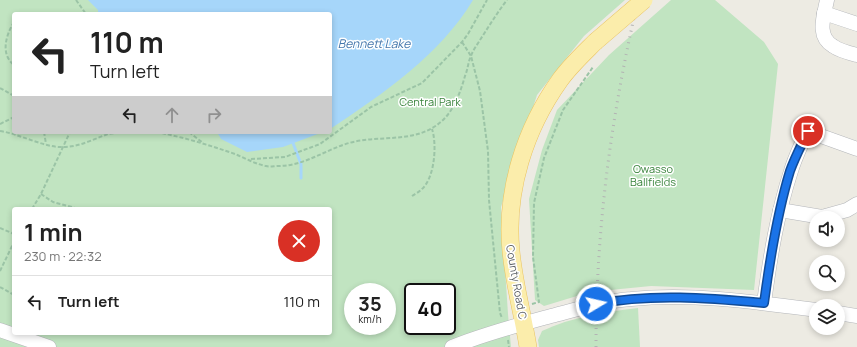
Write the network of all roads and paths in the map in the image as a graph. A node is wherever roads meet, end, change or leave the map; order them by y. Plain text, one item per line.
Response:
1 (76, 0) edge
2 (487, 0) edge
3 (508, 0) edge
4 (644, 0) edge
5 (826, 6) edge
6 (85, 12) edge
7 (857, 24) edge
8 (12, 25) edge
9 (462, 42) junction
10 (857, 55) edge
11 (471, 56) junction
12 (12, 63) edge
13 (593, 67) dead end
14 (0, 88) edge
15 (12, 94) edge
16 (12, 118) edge
17 (0, 124) edge
18 (432, 129) junction
19 (0, 131) edge
20 (12, 133) edge
21 (14, 134) edge
22 (44, 134) edge
23 (69, 134) edge
24 (110, 134) edge
25 (168, 134) edge
26 (192, 134) edge
27 (46, 144) junction
28 (204, 144) junction
29 (63, 148) junction
30 (857, 149) edge
31 (249, 159) junction
32 (41, 194) junction
33 (412, 196) dead end
34 (857, 204) edge
35 (33, 207) edge
36 (72, 207) edge
37 (780, 210) junction
38 (0, 228) edge
39 (12, 233) edge
40 (12, 246) edge
41 (0, 270) edge
42 (0, 287) edge
43 (12, 293) edge
44 (539, 302) dead end
45 (764, 303) junction
46 (809, 309) edge
47 (845, 314) edge
48 (857, 316) edge
49 (525, 323) junction
50 (506, 329) junction
51 (0, 330) edge
52 (12, 334) edge
53 (14, 335) edge
54 (49, 347) edge
55 (452, 347) edge
56 (509, 347) edge
57 (528, 347) edge

1 - 6 path
2 - 9 path
3 - 11 path
4 - 49 main road, County Road C, bridge
5 - 7 street
5 - 10 street
8 - 12 path
9 - 11 path
9 - 31 path
11 - 18 path
11 - 50 path
13 - 44 path
14 - 15 path
16 - 17 path
18 - 31 path
18 - 33 path
19 - 20 path
21 - 27 path
22 - 27 path
23 - 29 path
24 - 29 path
25 - 28 path
26 - 28 path
27 - 29 path
28 - 31 path
29 - 32 path
30 - 37 street
32 - 35 path
32 - 36 path
34 - 37 street
37 - 45 street
38 - 39 path
40 - 41 path
42 - 43 path
45 - 46 street
45 - 49 street
47 - 48 street
49 - 50 street
49 - 57 main road, County Road C
50 - 55 street
50 - 56 path
51 - 52 street
53 - 54 street

